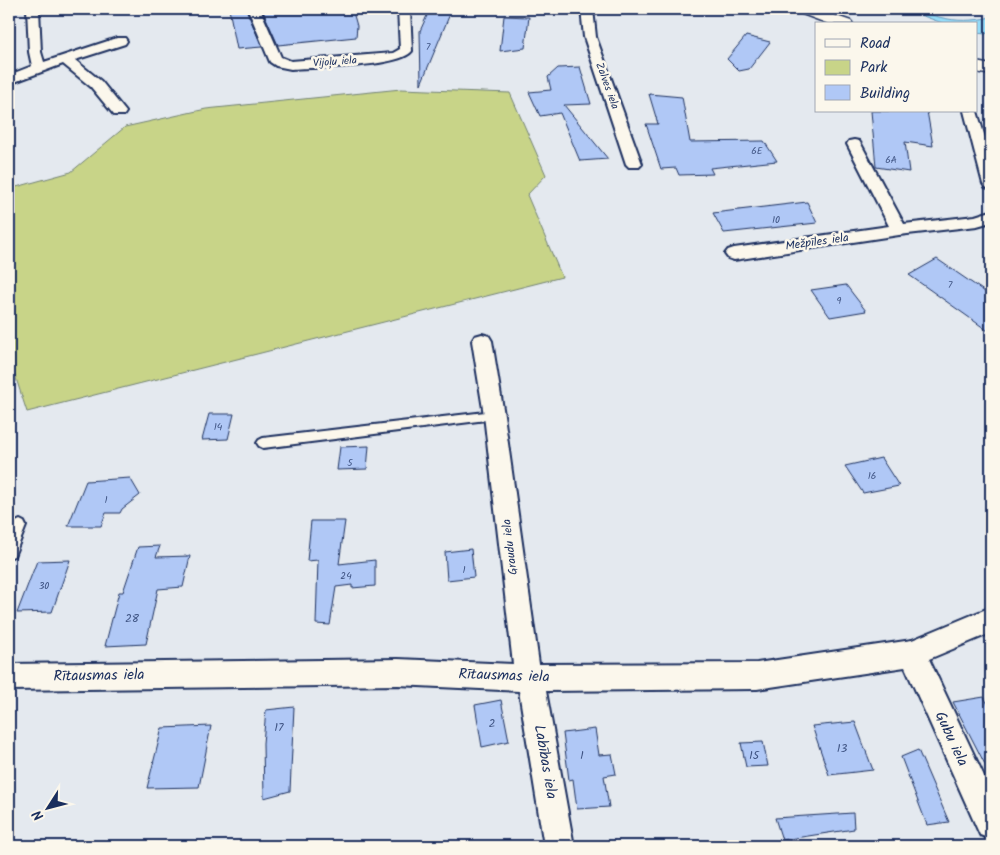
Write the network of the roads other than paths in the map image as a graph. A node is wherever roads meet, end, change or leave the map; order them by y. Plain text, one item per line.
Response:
1 (33, 9) edge
2 (254, 9) edge
3 (404, 9) edge
4 (587, 9) edge
5 (802, 9) edge
6 (839, 22) edge
7 (120, 42) dead end
8 (65, 59) junction
9 (978, 67) edge
10 (39, 68) junction
11 (991, 70) edge
12 (9, 80) edge
13 (119, 112) dead end
14 (971, 112) edge
15 (854, 144) dead end
16 (634, 164) dead end
17 (991, 184) edge
18 (991, 216) edge
19 (899, 230) junction
20 (734, 254) dead end
21 (482, 342) dead end
22 (494, 415) junction
23 (263, 444) dead end
24 (20, 526) dead end
25 (9, 552) edge
26 (991, 620) edge
27 (912, 654) junction
28 (9, 677) edge
29 (530, 678) junction
30 (991, 824) edge
31 (559, 846) edge

1 - 10 street
2 - 3 street, Vijoļu iela
4 - 16 street, Zalves iela
5 - 6 street
7 - 8 street
8 - 10 street
8 - 13 street
9 - 11 street
10 - 12 street
14 - 17 street
15 - 19 street
18 - 19 street, Mežpīles iela
19 - 20 street, Mežpīles iela
21 - 22 street, Graudu iela
22 - 23 lane
22 - 29 street, Graudu iela
24 - 25 lane
26 - 27 street, Rītausmas iela
27 - 29 street, Rītausmas iela
27 - 30 street, Gubu iela
28 - 29 street, Rītausmas iela
29 - 31 street, Labības iela

